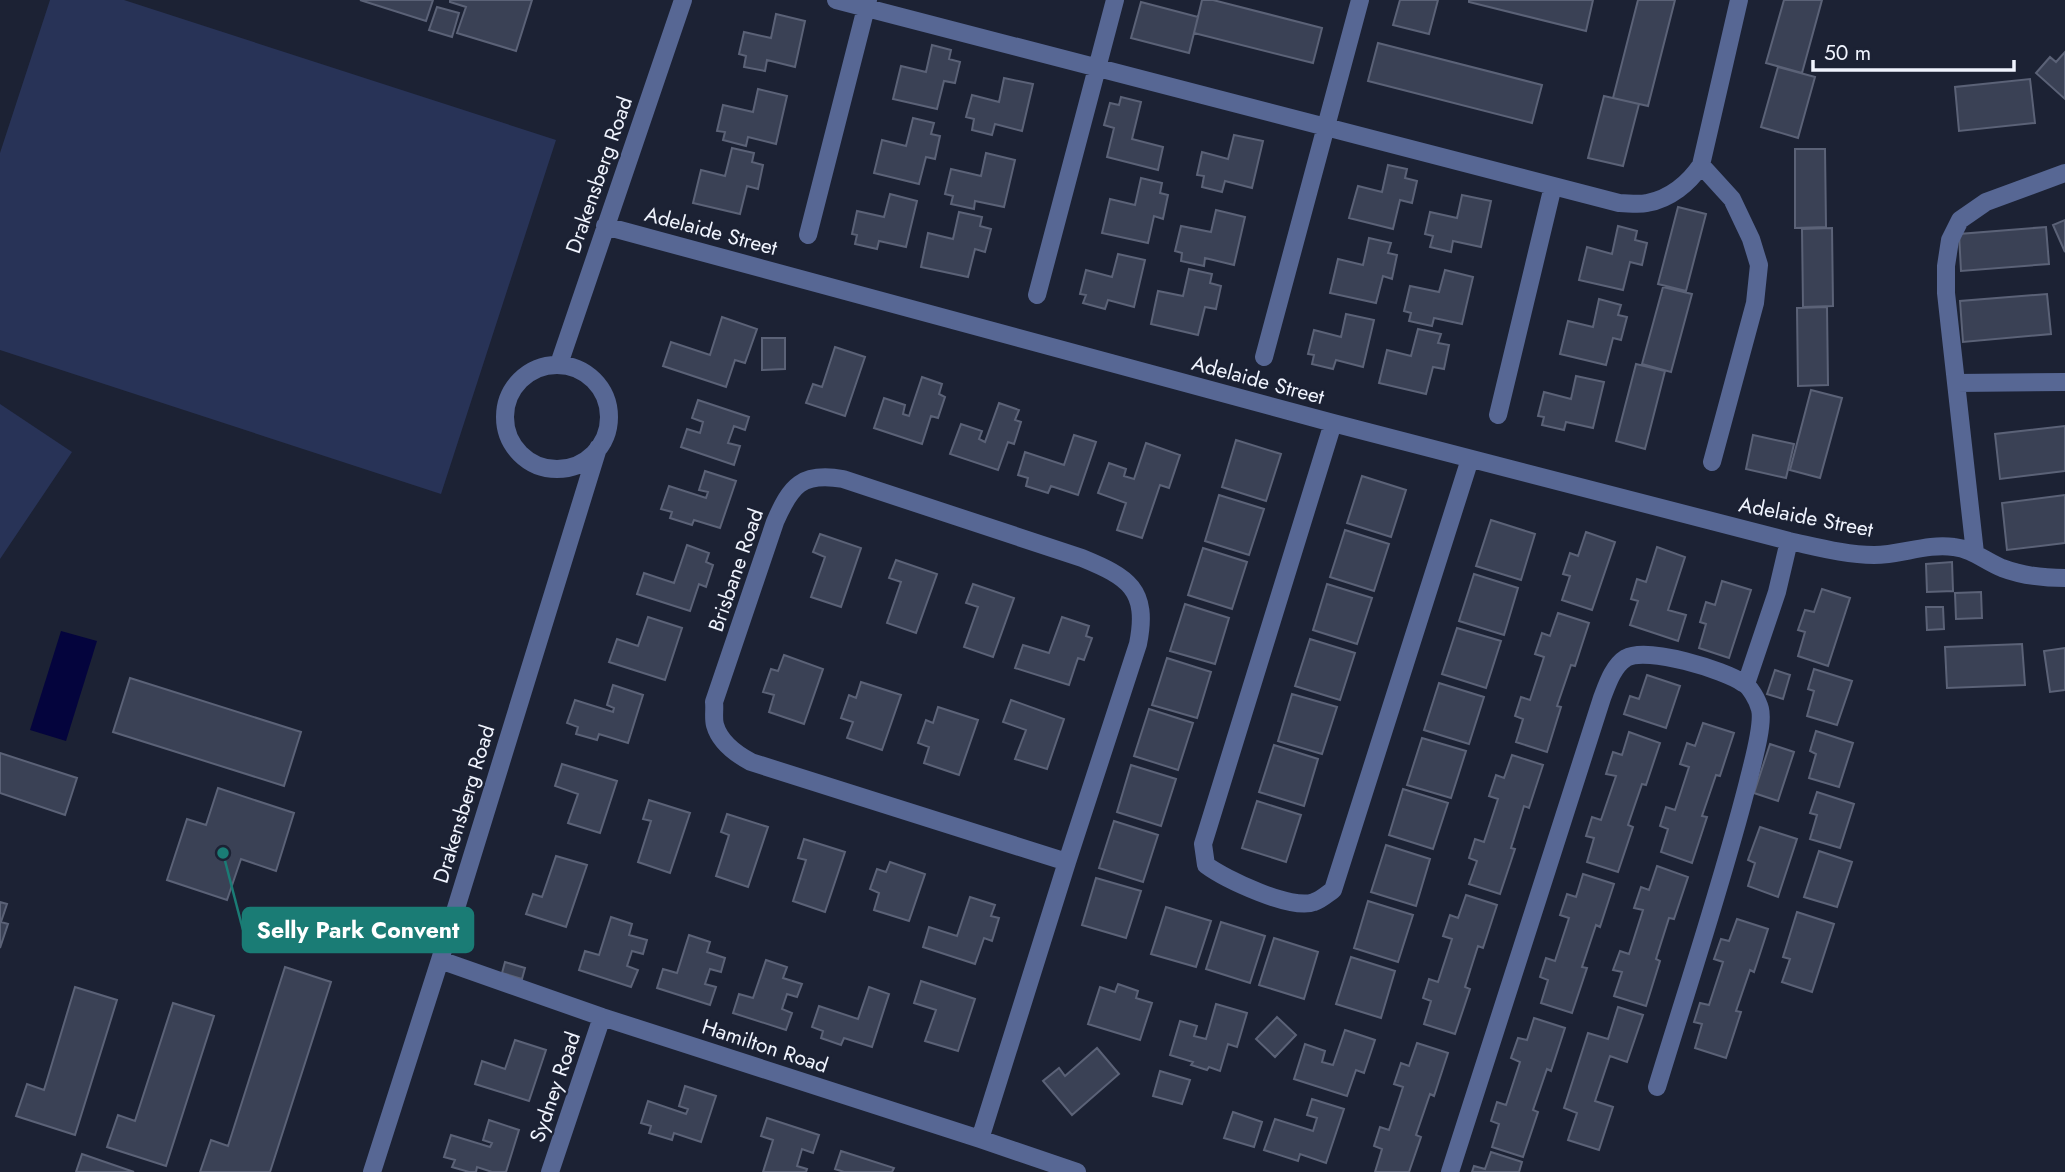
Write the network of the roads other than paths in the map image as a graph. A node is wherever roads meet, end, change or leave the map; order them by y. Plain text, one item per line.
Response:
1 (682, 0) edge
2 (836, 0) edge
3 (1115, 0) edge
4 (1360, 0) edge
5 (1739, 0) edge
6 (867, 4) edge
7 (1097, 68) junction
8 (1326, 127) junction
9 (1702, 165) junction
10 (2065, 173) edge
11 (1553, 186) junction
12 (605, 226) junction
13 (808, 235) dead end
14 (1037, 295) dead end
15 (1264, 357) dead end
16 (559, 364) junction
17 (2065, 382) edge
18 (1956, 383) junction
19 (1498, 415) dead end
20 (1333, 423) junction
21 (598, 449) junction
22 (1470, 459) junction
23 (1712, 463) dead end
24 (1790, 541) junction
25 (1976, 552) junction
26 (2065, 578) edge
27 (1746, 684) junction
28 (1067, 862) junction
29 (440, 960) junction
30 (602, 1017) junction
31 (1657, 1087) dead end
32 (980, 1139) junction
33 (372, 1172) edge
34 (550, 1172) edge
35 (1077, 1172) edge
36 (1450, 1172) edge

1 - 12 street, Drakensberg Road
2 - 6 street
3 - 7 street
4 - 8 street
5 - 9 street
6 - 7 street
6 - 13 street
7 - 8 street
7 - 14 street
8 - 11 street
8 - 15 street
9 - 11 street
9 - 23 street
10 - 18 street
11 - 19 street
12 - 16 street, Drakensberg Road
12 - 20 street, Adelaide Street
16 - 21 street
16 - 21 street
17 - 18 street
18 - 25 street
20 - 22 street, Adelaide Street
20 - 22 street
21 - 29 street, Drakensberg Road
22 - 24 street, Adelaide Street
24 - 25 street, Adelaide Street
24 - 27 street
25 - 26 street, Adelaide Street
27 - 31 street
27 - 36 street
28 - 28 street, Brisbane Road
28 - 32 street, Brisbane Road
29 - 30 street, Hamilton Road
29 - 33 street, Drakensberg Road
30 - 32 street, Hamilton Road
30 - 34 street, Sydney Road
32 - 35 street, Hamilton Road

